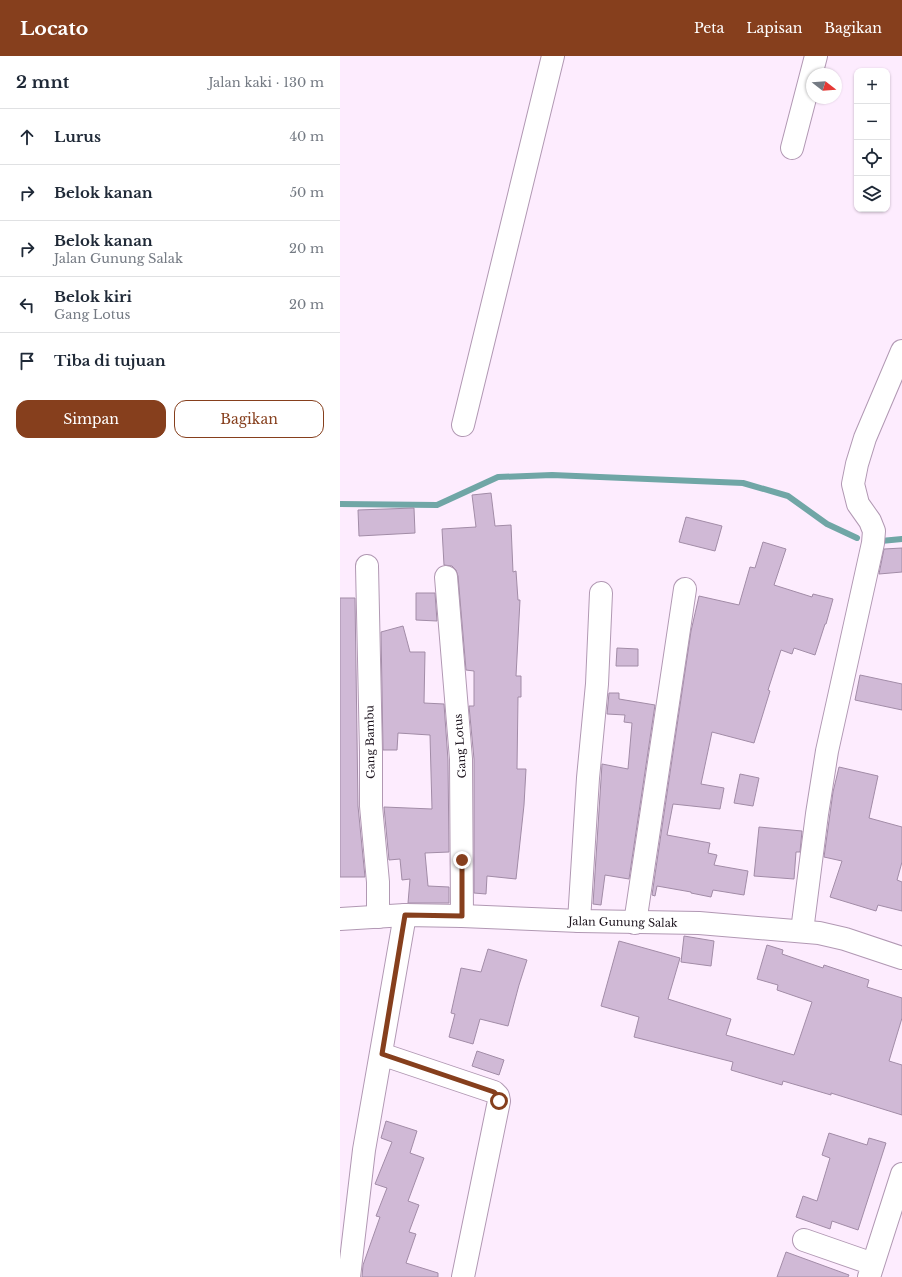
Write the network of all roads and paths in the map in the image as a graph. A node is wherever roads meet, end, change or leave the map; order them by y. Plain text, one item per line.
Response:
1 (553, 56) edge
2 (816, 56) edge
3 (792, 148) dead end
4 (902, 351) edge
5 (463, 425) dead end
6 (368, 566) dead end
7 (446, 577) dead end
8 (685, 589) dead end
9 (601, 593) dead end
10 (405, 915) junction
11 (462, 916) junction
12 (378, 917) junction
13 (340, 919) edge
14 (579, 921) junction
15 (635, 922) junction
16 (802, 931) junction
17 (902, 958) edge
18 (382, 1054) junction
19 (902, 1174) edge
20 (804, 1240) dead end
21 (871, 1270) edge
22 (349, 1277) edge
23 (463, 1277) edge

1 - 5 street
2 - 3 street
4 - 16 street
6 - 12 street, Gang Bambu
7 - 11 street, Gang Lotus
8 - 15 street
9 - 14 street
10 - 11 street, Jalan Gunung Salak
10 - 12 street, Jalan Gunung Salak
10 - 18 street
11 - 14 street, Jalan Gunung Salak
12 - 13 street, Jalan Gunung Salak
14 - 15 street, Jalan Gunung Salak
15 - 16 street, Jalan Gunung Salak
16 - 17 street, Jalan Gunung Salak
18 - 22 street
18 - 23 street
19 - 21 street
20 - 21 street

